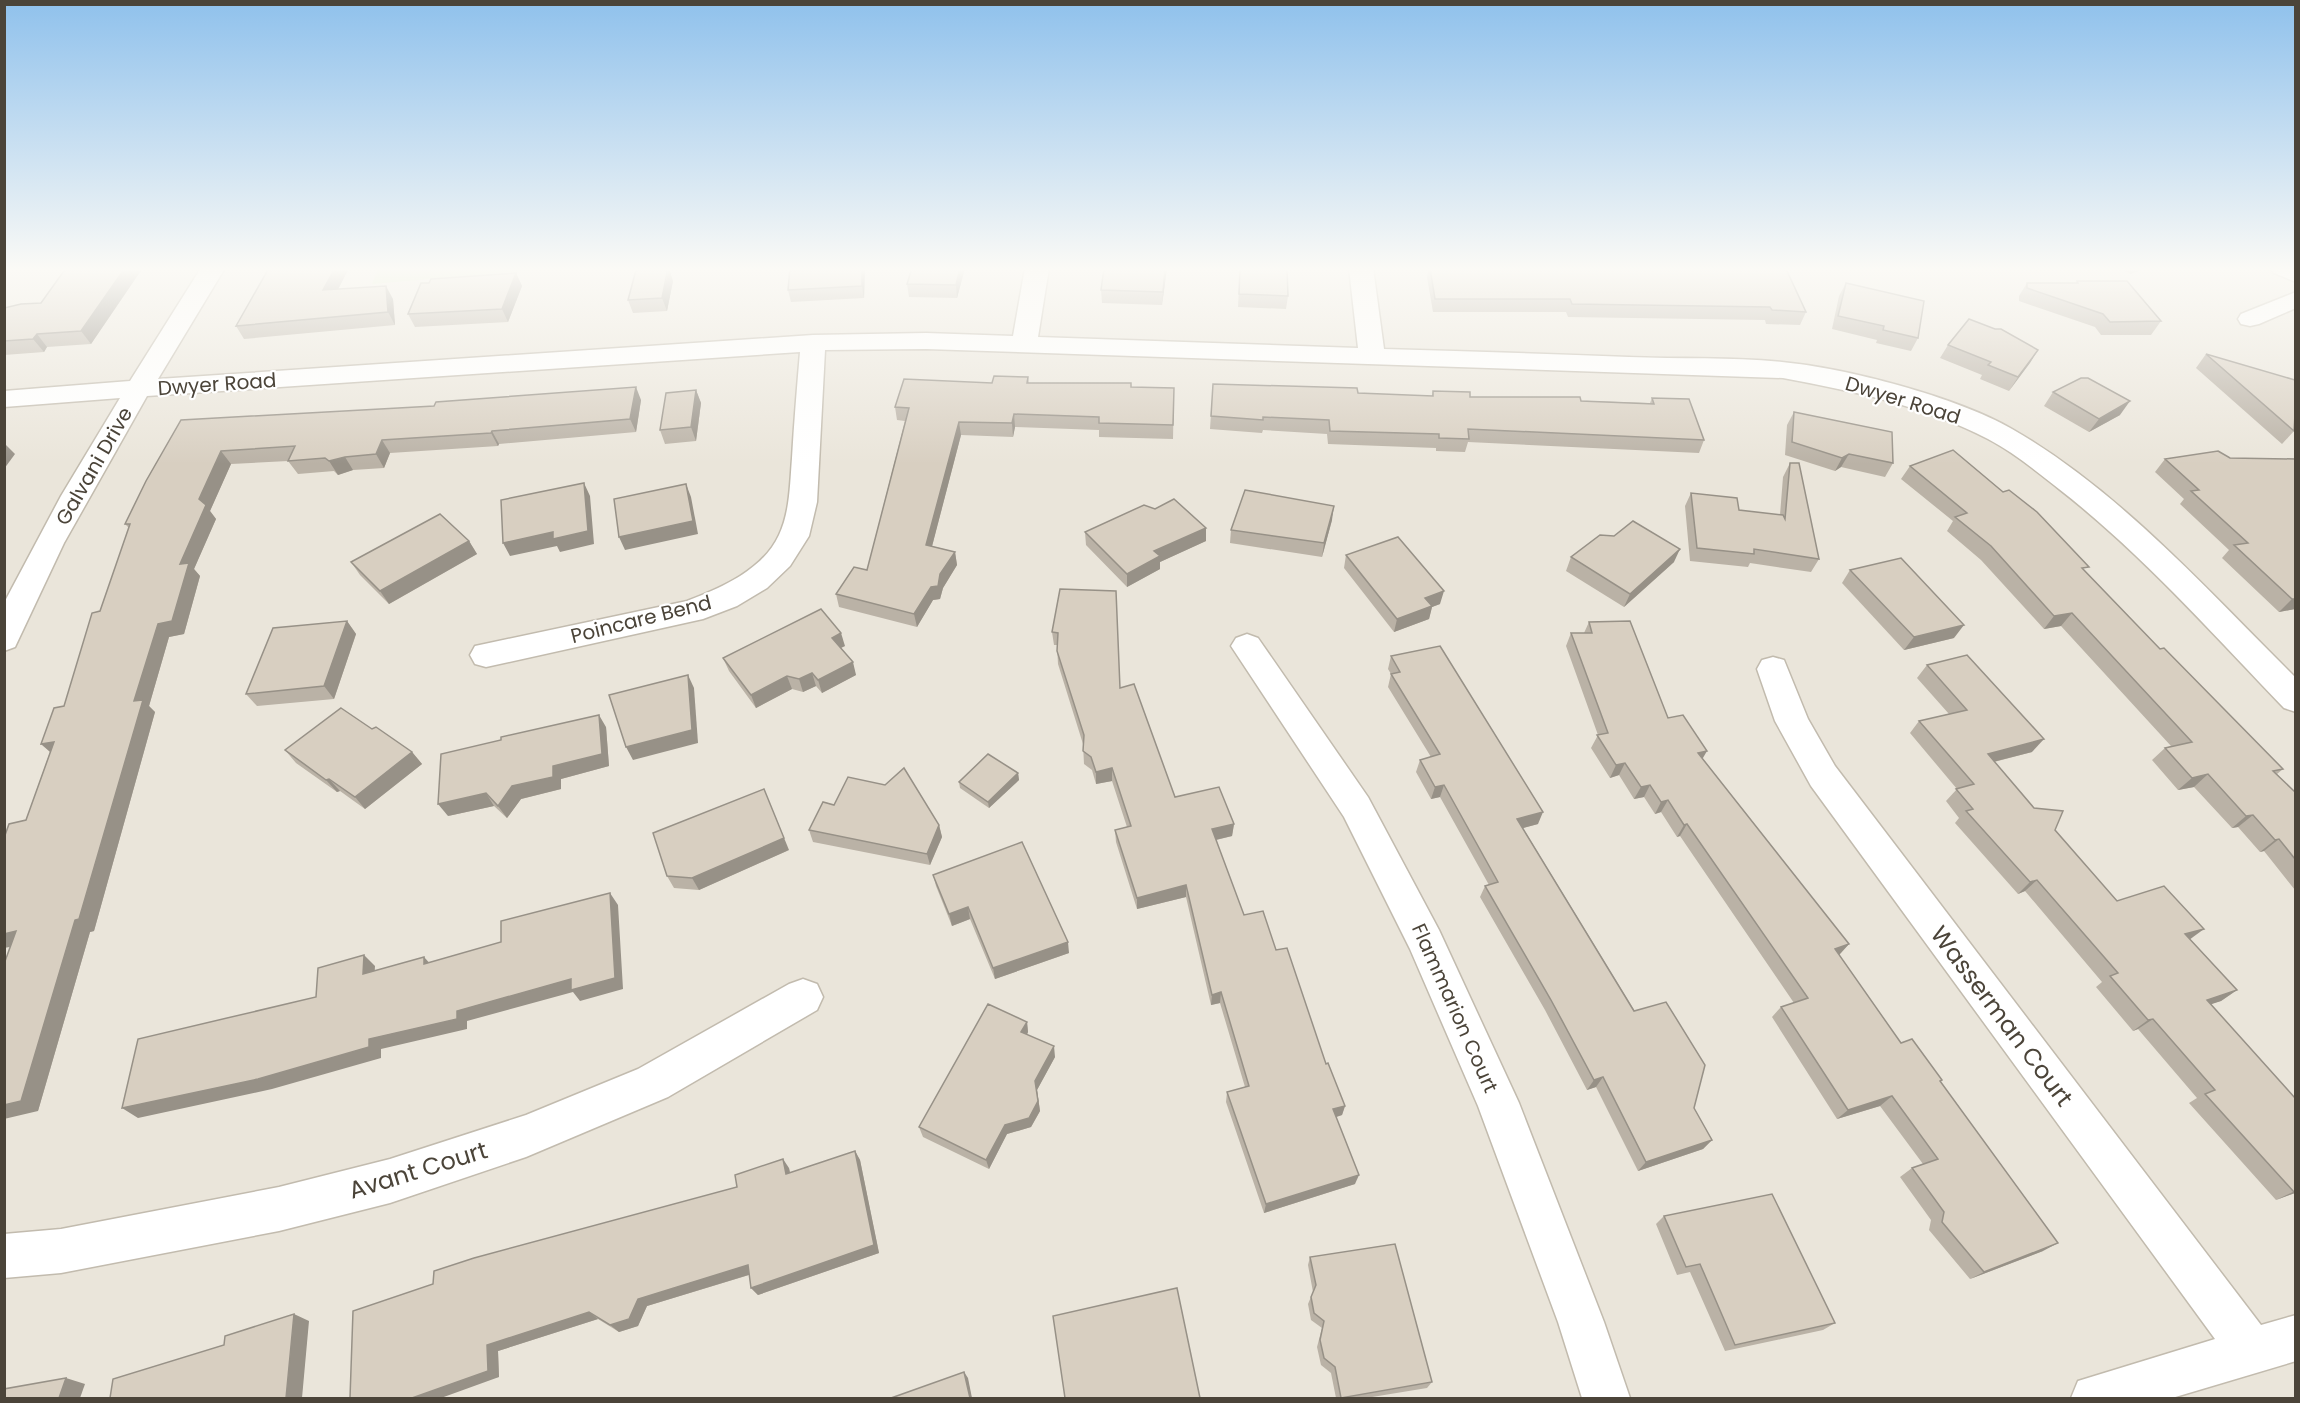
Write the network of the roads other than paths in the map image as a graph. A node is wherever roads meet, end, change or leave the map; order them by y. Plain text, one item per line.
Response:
1 (173, 333) edge
2 (1026, 333) edge
3 (1369, 333) edge
4 (813, 343) junction
5 (1024, 343) junction
6 (1372, 356) junction
7 (140, 389) junction
8 (4, 399) edge
9 (4, 639) edge
10 (1247, 646) dead end
11 (486, 655) dead end
12 (1773, 669) dead end
13 (2295, 699) edge
14 (803, 997) dead end
15 (4, 1256) edge
16 (2295, 1338) edge
17 (2252, 1351) junction
18 (1606, 1398) edge
19 (2095, 1398) edge

1 - 7 street, Galvani Drive
2 - 5 street
3 - 6 street
4 - 5 street, Dwyer Road
4 - 7 street, Dwyer Road
4 - 11 street, Poincare Bend
5 - 6 street, Dwyer Road
6 - 13 street, Dwyer Road
7 - 8 street, Dwyer Road
7 - 9 street, Galvani Drive
10 - 18 street, Flammarion Court
12 - 17 street, Wasserman Court
14 - 15 street, Avant Court
16 - 17 street
17 - 19 street

